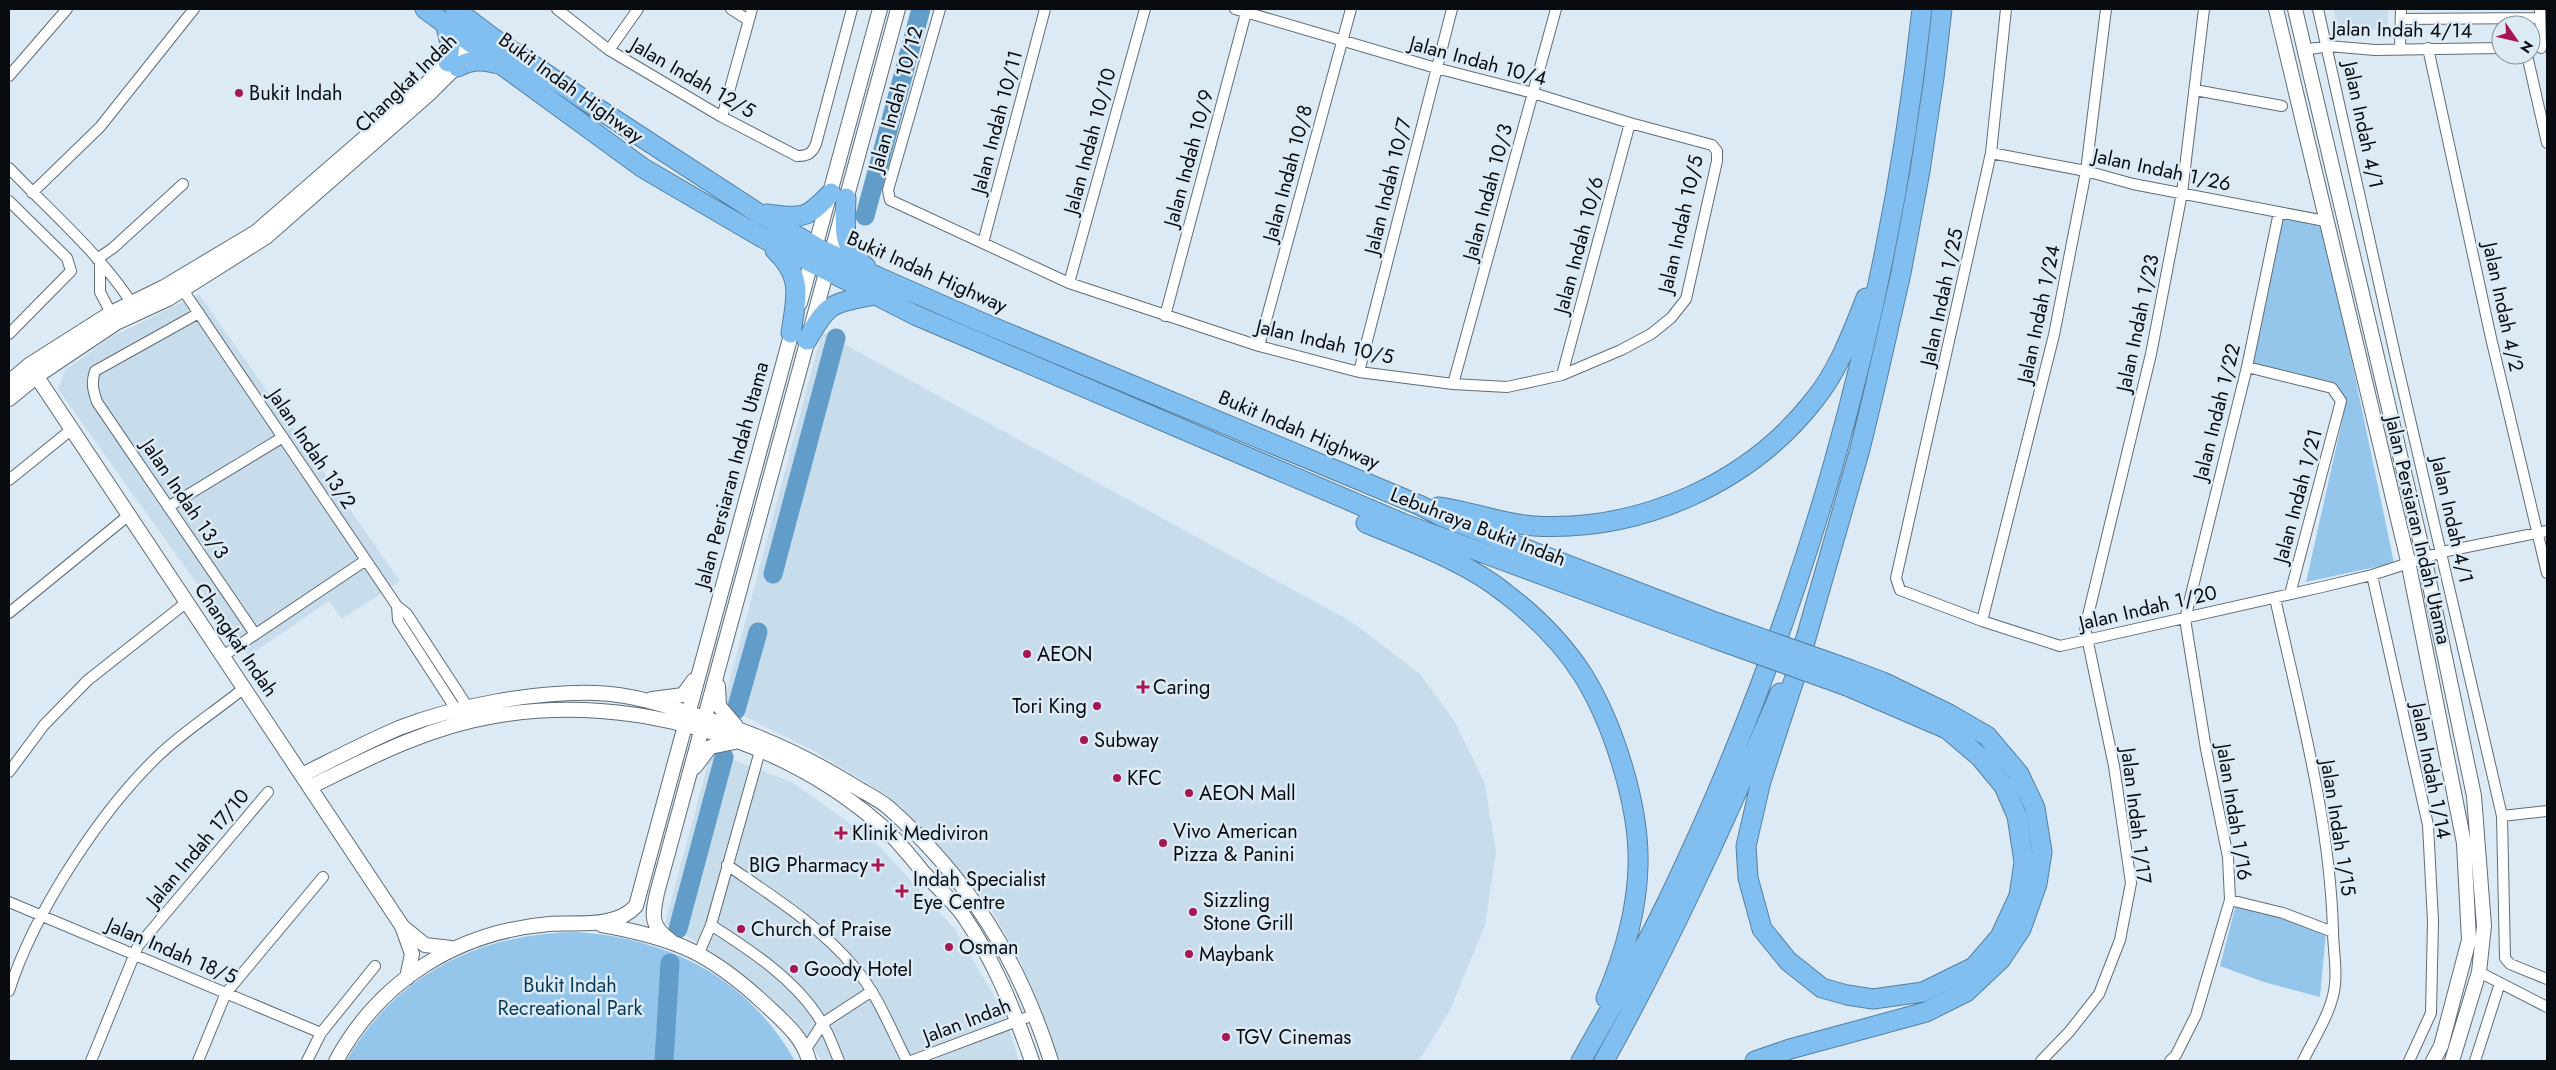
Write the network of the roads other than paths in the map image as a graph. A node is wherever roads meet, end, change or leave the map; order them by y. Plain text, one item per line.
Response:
1 (67, 9) edge
2 (194, 9) edge
3 (425, 9) edge
4 (557, 9) edge
5 (638, 9) edge
6 (731, 9) edge
7 (752, 9) edge
8 (852, 9) edge
9 (880, 9) edge
10 (898, 9) edge
11 (940, 9) edge
12 (1045, 9) edge
13 (1145, 9) edge
14 (1235, 9) edge
15 (1351, 9) edge
16 (1452, 9) edge
17 (1556, 9) edge
18 (1922, 9) edge
19 (1942, 9) edge
20 (2006, 9) edge
21 (2106, 9) edge
22 (2204, 9) edge
23 (2276, 9) edge
24 (2295, 9) edge
25 (2318, 9) edge
26 (1246, 10) edge
27 (2540, 13) edge
28 (448, 14) edge
29 (2401, 14) edge
30 (748, 20) junction
31 (1342, 40) junction
32 (474, 45) junction
33 (2328, 46) junction
34 (2428, 48) junction
35 (2491, 48) edge
36 (609, 50) junction
37 (2304, 50) junction
38 (2400, 50) junction
39 (453, 64) junction
40 (500, 64) junction
41 (2529, 65) edge
42 (1436, 68) junction
43 (9, 76) edge
44 (2194, 90) junction
45 (1533, 93) junction
46 (580, 98) junction
47 (2282, 106) dead end
48 (722, 117) junction
49 (1630, 123) junction
50 (2547, 143) edge
51 (1712, 145) joint
52 (1991, 152) junction
53 (9, 168) edge
54 (2086, 172) junction
55 (183, 184) dead end
56 (32, 192) junction
57 (2182, 193) junction
58 (838, 196) junction
59 (890, 200) joint
60 (9, 202) edge
61 (2280, 212) junction
62 (758, 213) junction
63 (2325, 221) junction
64 (761, 237) junction
65 (983, 243) junction
66 (821, 259) junction
67 (1883, 259) junction
68 (99, 262) junction
69 (876, 276) junction
70 (1069, 283) junction
71 (183, 290) junction
72 (874, 295) junction
73 (130, 302) junction
74 (111, 313) junction
75 (199, 313) junction
76 (1164, 316) junction
77 (9, 334) edge
78 (799, 336) junction
79 (1259, 346) junction
80 (2247, 367) junction
81 (33, 370) junction
82 (1359, 372) junction
83 (1562, 375) junction
84 (9, 382) edge
85 (1453, 384) junction
86 (1098, 395) junction
87 (9, 399) edge
88 (72, 429) junction
89 (282, 437) junction
90 (9, 480) edge
91 (1419, 504) junction
92 (168, 506) junction
93 (129, 515) junction
94 (2543, 532) edge
95 (2442, 552) junction
96 (2424, 557) junction
97 (366, 560) junction
98 (2408, 561) junction
99 (2547, 573) edge
100 (2372, 575) junction
101 (1900, 590) joint
102 (2290, 594) junction
103 (2275, 598) junction
104 (187, 602) junction
105 (9, 613) edge
106 (2185, 619) junction
107 (1982, 621) junction
108 (1810, 623) junction
109 (1715, 630) junction
110 (255, 634) junction
111 (2088, 641) junction
112 (223, 656) junction
113 (703, 661) junction
114 (719, 663) junction
115 (1849, 678) junction
116 (244, 688) junction
117 (641, 700) junction
118 (462, 708) junction
119 (638, 715) junction
120 (688, 719) junction
121 (470, 722) junction
122 (703, 724) junction
123 (738, 735) junction
124 (760, 751) junction
125 (9, 772) edge
126 (302, 775) junction
127 (673, 775) junction
128 (688, 780) junction
129 (310, 787) junction
130 (268, 792) dead end
131 (2547, 811) edge
132 (2502, 816) junction
133 (727, 865) junction
134 (324, 877) dead end
135 (2230, 900) junction
136 (9, 902) edge
137 (42, 916) junction
138 (592, 923) junction
139 (711, 925) junction
140 (402, 926) junction
141 (2333, 932) junction
142 (671, 941) junction
143 (457, 948) junction
144 (699, 953) junction
145 (135, 955) junction
146 (376, 966) dead end
147 (2479, 972) junction
148 (407, 978) junction
149 (2547, 979) edge
150 (2500, 983) junction
151 (9, 991) edge
152 (872, 991) junction
153 (226, 993) junction
154 (2547, 1007) edge
155 (1036, 1014) junction
156 (1018, 1021) junction
157 (819, 1027) junction
158 (794, 1032) junction
159 (321, 1033) junction
160 (808, 1055) edge
161 (91, 1061) edge
162 (198, 1061) edge
163 (307, 1061) edge
164 (336, 1061) edge
165 (839, 1061) edge
166 (909, 1061) edge
167 (1032, 1061) edge
168 (1051, 1061) edge
169 (1579, 1061) edge
170 (1604, 1061) edge
171 (1755, 1061) edge
172 (2041, 1061) edge
173 (2170, 1061) edge
174 (2303, 1061) edge
175 (2409, 1061) edge
176 (2433, 1061) edge
177 (2452, 1061) edge
178 (2475, 1061) edge

1 - 43 street
2 - 56 street
3 - 28 highway, Bukit Indah Highway
4 - 36 street, Jalan Indah 12/5
5 - 36 street
6 - 30 street
7 - 30 street
8 - 48 street, Jalan Indah 12/5
9 - 58 main road, Jalan Persiaran Indah Utama
10 - 58 main road, Jalan Persiaran Indah Utama
11 - 59 street, Jalan Indah 10/12
12 - 65 street, Jalan Indah 10/11
13 - 70 street, Jalan Indah 10/10
14 - 26 street, Jalan Indah 10/4
15 - 31 street, Jalan Indah 10/8
16 - 42 street, Jalan Indah 10/7
17 - 45 street, Jalan Indah 10/3
18 - 67 highway
19 - 108 highway
20 - 52 street, Jalan Indah 1/25
21 - 54 street, Jalan Indah 1/24
22 - 44 street, Jalan Indah 1/23
23 - 63 main road, Jalan Persiaran Indah Utama
24 - 37 main road, Jalan Persiaran Indah Utama
25 - 33 street, Jalan Indah 4/1
26 - 31 street, Jalan Indah 10/4
26 - 76 street, Jalan Indah 10/9
27 - 29 street
28 - 32 highway, Bukit Indah Highway
28 - 39 highway
28 - 46 highway, Bukit Indah Highway
29 - 38 street
30 - 48 street
31 - 42 street, Jalan Indah 10/4
31 - 79 street, Jalan Indah 10/8
32 - 39 main road, Changkat Indah
32 - 40 highway, Bukit Indah Highway
32 - 46 highway
33 - 37 street, Jalan Indah 4/14
33 - 38 street, Jalan Indah 4/14
33 - 95 street, Jalan Indah 4/1
34 - 35 street, Jalan Indah 4/14
34 - 38 street, Jalan Indah 4/14
34 - 94 street, Jalan Indah 4/2
36 - 48 street, Jalan Indah 12/5
37 - 96 main road, Jalan Persiaran Indah Utama
39 - 40 highway
39 - 71 main road, Changkat Indah
39 - 73 main road, Changkat Indah
40 - 64 highway, Bukit Indah Highway
41 - 50 street
42 - 45 street, Jalan Indah 10/4
42 - 82 street, Jalan Indah 10/7
44 - 47 street
44 - 57 street, Jalan Indah 1/23
45 - 49 street, Jalan Indah 10/4
45 - 85 street, Jalan Indah 10/3
46 - 62 highway, Bukit Indah Highway
49 - 51 street, Jalan Indah 10/4
49 - 83 street, Jalan Indah 10/6
51 - 83 street, Jalan Indah 10/5
52 - 54 street, Jalan Indah 1/26
52 - 101 street, Jalan Indah 1/25
53 - 56 street
54 - 57 street, Jalan Indah 1/26
54 - 107 street, Jalan Indah 1/24
55 - 68 street
56 - 68 street
57 - 61 street, Jalan Indah 1/26
57 - 111 street, Jalan Indah 1/23
58 - 62 highway
58 - 66 main road, Jalan Persiaran Indah Utama
58 - 69 highway
59 - 65 street, Jalan Indah 10/5
60 - 77 street
61 - 63 street, Jalan Indah 1/26
61 - 80 street, Jalan Indah 1/22
62 - 66 highway, Bukit Indah Highway
63 - 98 main road, Jalan Persiaran Indah Utama
64 - 66 highway, Bukit Indah Highway
64 - 78 highway
65 - 70 street, Jalan Indah 10/5
66 - 69 highway, Bukit Indah Highway
66 - 72 highway, Bukit Indah Highway
66 - 78 main road, Jalan Persiaran Indah Utama
67 - 91 highway
67 - 169 highway
68 - 73 street
68 - 74 street
69 - 91 highway, Bukit Indah Highway
70 - 76 street, Jalan Indah 10/5
71 - 75 street, Jalan Indah 13/2
71 - 81 main road, Changkat Indah
72 - 78 highway
72 - 86 highway, Bukit Indah Highway
73 - 74 main road, Changkat Indah
74 - 81 main road, Changkat Indah
75 - 89 street, Jalan Indah 13/2
75 - 92 street, Jalan Indah 13/3
76 - 79 street, Jalan Indah 10/5
78 - 113 main road, Jalan Persiaran Indah Utama
78 - 114 main road, Jalan Persiaran Indah Utama
79 - 82 street, Jalan Indah 10/5
80 - 102 street, Jalan Indah 1/21
80 - 106 street, Jalan Indah 1/22
81 - 84 main road, Changkat Indah
81 - 87 main road, Changkat Indah
81 - 88 main road, Changkat Indah
82 - 85 street, Jalan Indah 10/5
83 - 85 street, Jalan Indah 10/5
86 - 109 highway, Lebuhraya Bukit Indah
86 - 169 highway
88 - 90 street
88 - 93 main road, Changkat Indah
89 - 92 street
89 - 97 street, Jalan Indah 13/2
91 - 109 highway, Lebuhraya Bukit Indah
92 - 110 street, Jalan Indah 13/3
93 - 104 main road, Changkat Indah
93 - 105 street
94 - 95 street, Jalan Indah 1/20
94 - 99 street, Jalan Indah 4/2
95 - 96 street, Jalan Indah 1/20
95 - 132 street, Jalan Indah 4/1
96 - 98 street, Jalan Indah 1/20
96 - 147 main road, Jalan Persiaran Indah Utama
97 - 110 street
97 - 118 street, Jalan Indah 13/2
98 - 100 street, Jalan Indah 1/20
98 - 176 main road, Jalan Persiaran Indah Utama
100 - 102 street, Jalan Indah 1/20
100 - 175 street, Jalan Indah 1/14
101 - 107 street, Jalan Indah 1/20
102 - 103 street, Jalan Indah 1/20
103 - 106 street, Jalan Indah 1/20
103 - 141 street, Jalan Indah 1/15
104 - 112 main road, Changkat Indah
104 - 125 street
106 - 111 street, Jalan Indah 1/20
106 - 135 street, Jalan Indah 1/16
107 - 111 street, Jalan Indah 1/20
108 - 115 highway
108 - 170 highway
109 - 115 highway, Lebuhraya Bukit Indah, bridge
110 - 112 street
111 - 172 street, Jalan Indah 1/17
112 - 116 main road, Changkat Indah
113 - 117 main road
113 - 120 main road, Jalan Persiaran Indah Utama
114 - 122 main road, Jalan Persiaran Indah Utama
114 - 123 main road
115 - 171 highway
116 - 126 main road, Changkat Indah
116 - 137 street
117 - 118 main road
117 - 120 main road
118 - 121 street, Jalan Indah 13/2
118 - 126 main road
119 - 120 main road
119 - 121 main road
119 - 127 main road
120 - 122 main road
120 - 127 main road, Jalan Persiaran Indah Utama
121 - 129 main road
122 - 123 main road
122 - 128 main road, Jalan Persiaran Indah Utama
123 - 124 main road
123 - 128 main road
123 - 155 main road
124 - 133 street
124 - 156 main road
126 - 129 main road, Changkat Indah
127 - 138 main road, Jalan Persiaran Indah Utama
128 - 142 main road, Jalan Persiaran Indah Utama
129 - 140 main road, Changkat Indah
130 - 145 street, Jalan Indah 17/10
131 - 132 street
132 - 149 street, Jalan Indah 4/1
133 - 139 street
133 - 152 street
134 - 153 street
135 - 141 street
135 - 173 street, Jalan Indah 1/16
136 - 137 street, Jalan Indah 18/5
137 - 145 street, Jalan Indah 18/5
137 - 151 street
138 - 142 main road, Jalan Persiaran Indah Utama
138 - 143 main road, Jalan Persiaran Indah Utama
139 - 144 street
139 - 157 street
140 - 143 main road, Changkat Indah
140 - 148 main road, Changkat Indah
141 - 174 street, Jalan Indah 1/15
142 - 144 main road, Jalan Persiaran Indah Utama
143 - 148 main road, Jalan Persiaran Indah Utama
144 - 158 main road, Jalan Persiaran Indah Utama
145 - 153 street, Jalan Indah 18/5
145 - 161 street, Jalan Indah 17/10
146 - 159 street
147 - 150 street
147 - 177 main road, Jalan Persiaran Indah Utama
148 - 164 main road, Jalan Persiaran Indah Utama
150 - 154 street
150 - 178 street
152 - 157 street
152 - 166 street
153 - 159 street, Jalan Indah 18/5
153 - 162 street
155 - 156 street, Jalan Indah
155 - 168 main road
156 - 166 street, Jalan Indah
156 - 167 main road
157 - 158 street
157 - 160 street
157 - 165 street
158 - 160 main road, Jalan Persiaran Indah Utama
159 - 163 street

